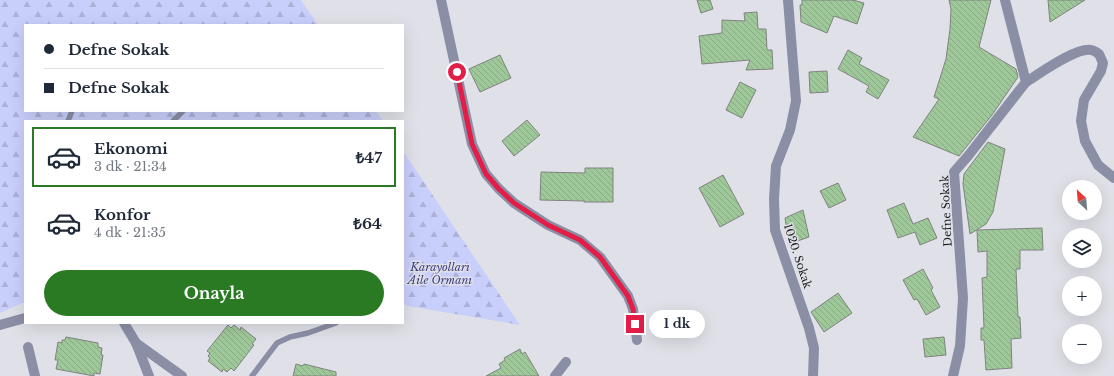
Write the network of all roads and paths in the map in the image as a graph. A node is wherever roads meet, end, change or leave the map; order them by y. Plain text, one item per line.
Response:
1 (442, 0) edge
2 (788, 0) edge
3 (1005, 0) edge
4 (1026, 82) junction
5 (182, 112) edge
6 (174, 120) edge
7 (1114, 178) edge
8 (24, 318) edge
9 (125, 324) edge
10 (333, 324) edge
11 (0, 325) edge
12 (637, 340) dead end
13 (136, 343) junction
14 (28, 347) dead end
15 (566, 362) dead end
16 (35, 376) edge
17 (149, 376) edge
18 (182, 376) edge
19 (252, 376) edge
20 (556, 376) edge
21 (813, 376) edge
22 (953, 376) edge

1 - 12 street
2 - 21 street, 1020. Sokak
3 - 4 street
4 - 7 street
4 - 22 street, Defne Sokak
5 - 6 lane
8 - 11 street
9 - 13 street
10 - 19 lane
13 - 17 street
13 - 18 street
14 - 16 street
15 - 20 street

